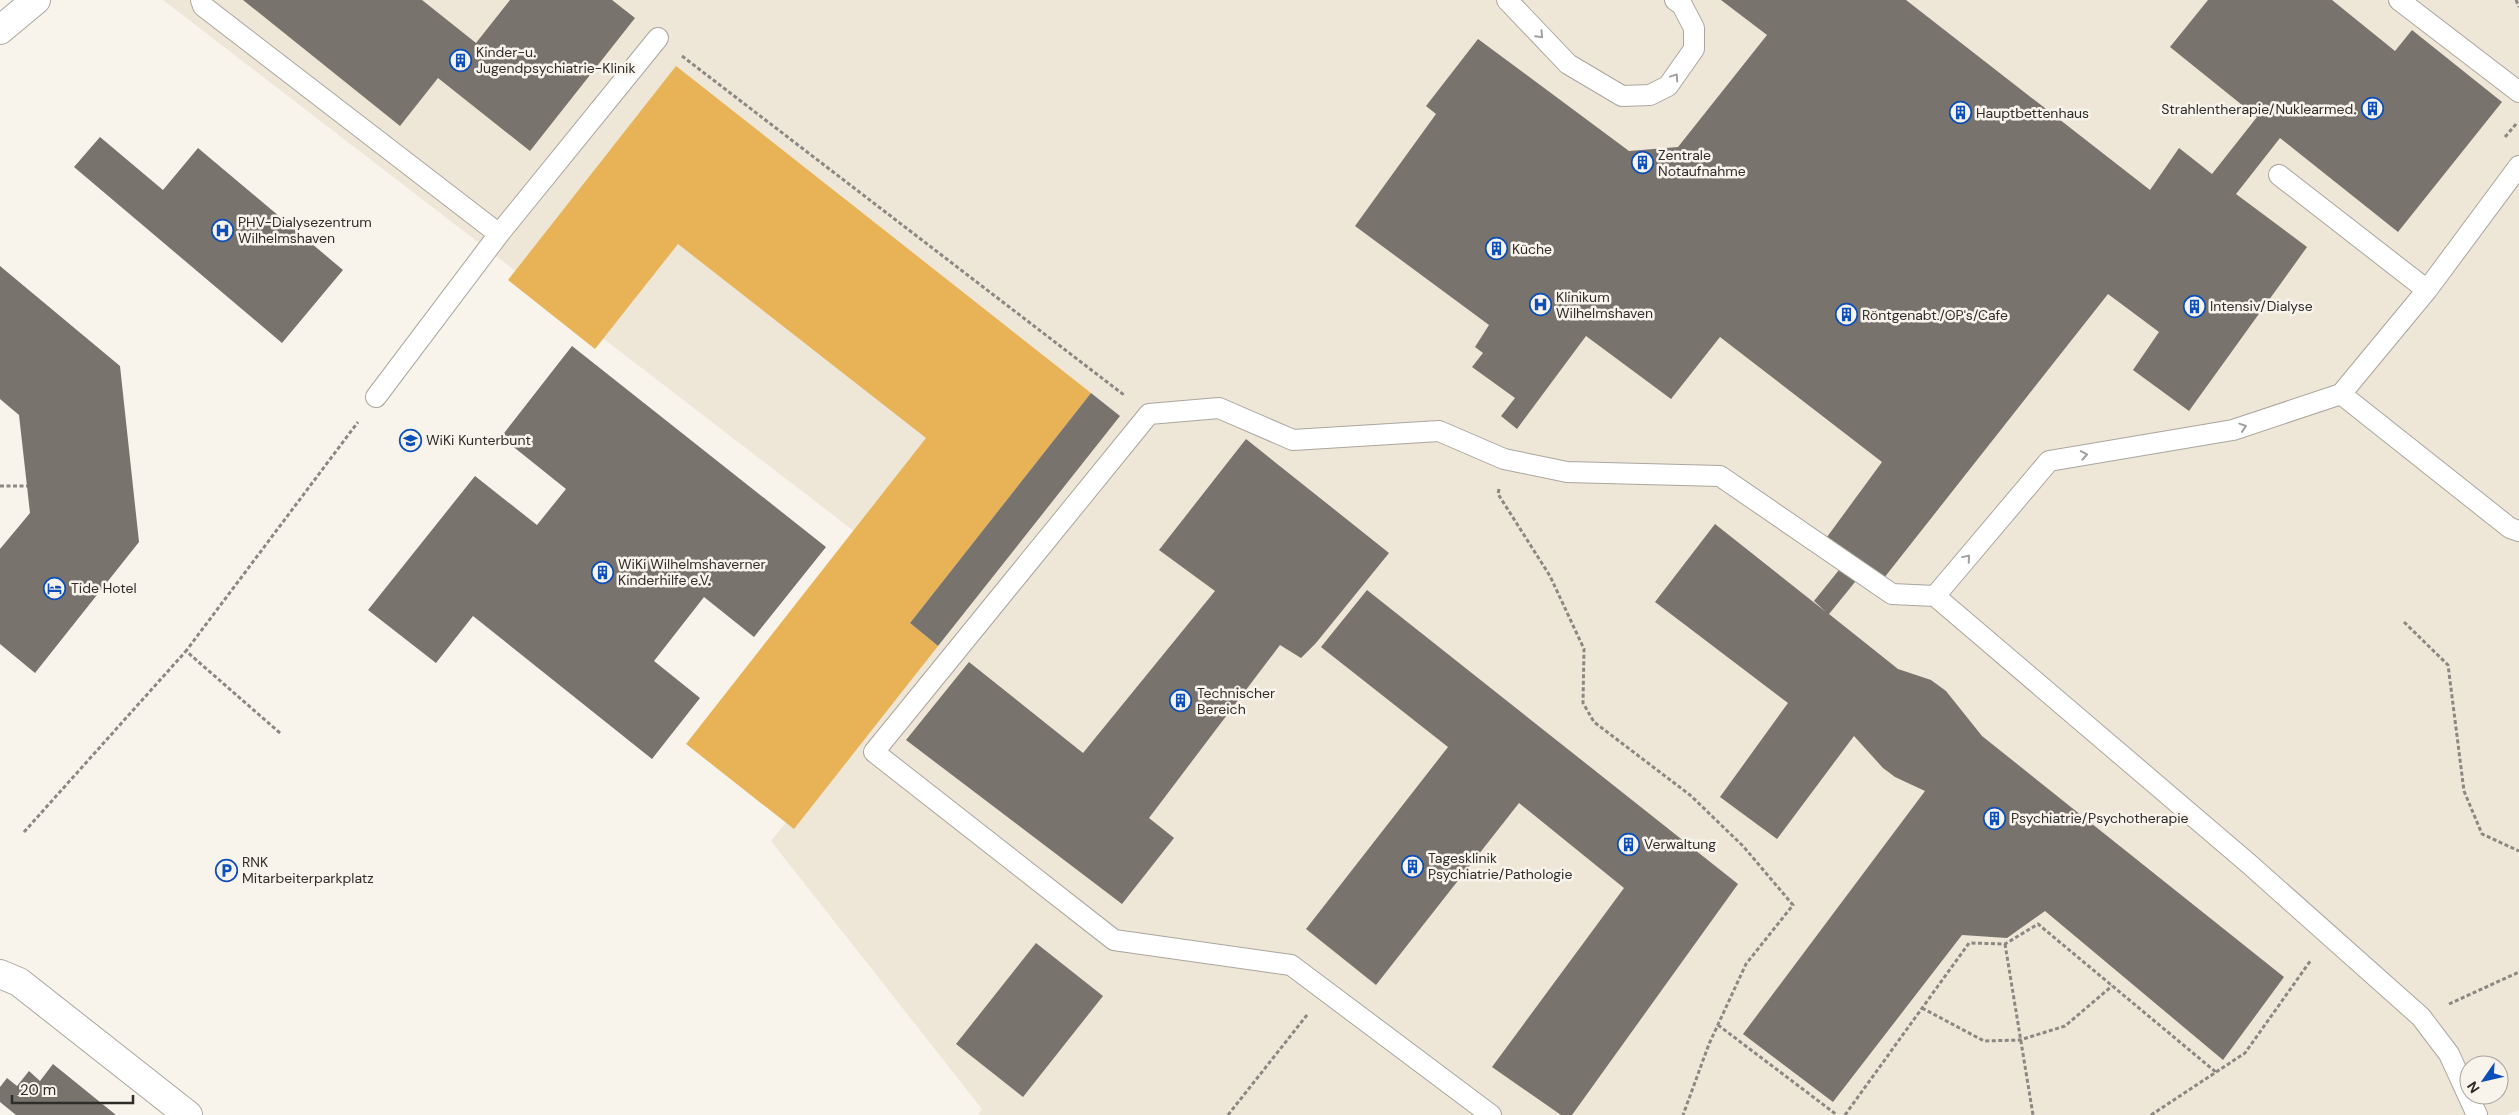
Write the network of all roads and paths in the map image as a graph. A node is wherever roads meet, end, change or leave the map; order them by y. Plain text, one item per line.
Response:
1 (36, 0) edge
2 (200, 0) edge
3 (1507, 0) edge
4 (1675, 0) edge
5 (2399, 0) edge
6 (2516, 0) edge
7 (2519, 7) edge
8 (0, 30) edge
9 (658, 38) joint
10 (2519, 92) edge
11 (2519, 166) edge
12 (2279, 175) dead end
13 (499, 234) junction
14 (2427, 290) junction
15 (2341, 394) junction
16 (376, 397) joint
17 (1149, 414) junction
18 (1504, 459) junction
19 (0, 486) edge
20 (27, 486) dead end
21 (2519, 531) edge
22 (1935, 596) junction
23 (2404, 622) dead end
24 (186, 651) junction
25 (280, 733) dead end
26 (24, 832) dead end
27 (2519, 851) edge
28 (2328, 935) junction
29 (2005, 944) junction
30 (2519, 972) edge
31 (0, 974) edge
32 (2112, 986) junction
33 (1326, 991) junction
34 (1922, 1008) junction
35 (2421, 1017) junction
36 (1718, 1025) junction
37 (2020, 1040) junction
38 (2217, 1073) junction
39 (188, 1115) edge
40 (1228, 1115) edge
41 (1490, 1115) edge
42 (1683, 1115) edge
43 (1837, 1115) edge
44 (1845, 1115) edge
45 (2033, 1115) edge
46 (2151, 1115) edge
47 (2477, 1115) edge

1 - 8 street
2 - 13 lane
3 -> 4 lane
5 - 10 lane
6 - 7 path
9 - 13 lane
9 - 17 path
11 - 14 lane
12 - 14 lane
13 - 16 lane
14 - 15 lane
15 - 21 lane
22 -> 15 lane
16 - 24 path
17 - 18 lane
17 - 33 lane
18 - 22 lane
18 - 36 path
19 - 20 path
22 - 28 lane
23 - 27 path
24 - 25 path
24 - 26 path
28 - 35 lane
28 - 38 path
29 - 32 path
29 - 34 path
29 - 37 path
30 - 35 path
31 - 39 street
32 - 37 path
32 - 38 path
33 - 40 path
33 - 41 lane
34 - 37 path
34 - 44 path
35 - 47 lane
36 - 42 path
36 - 43 path
37 - 45 path
38 - 46 path

